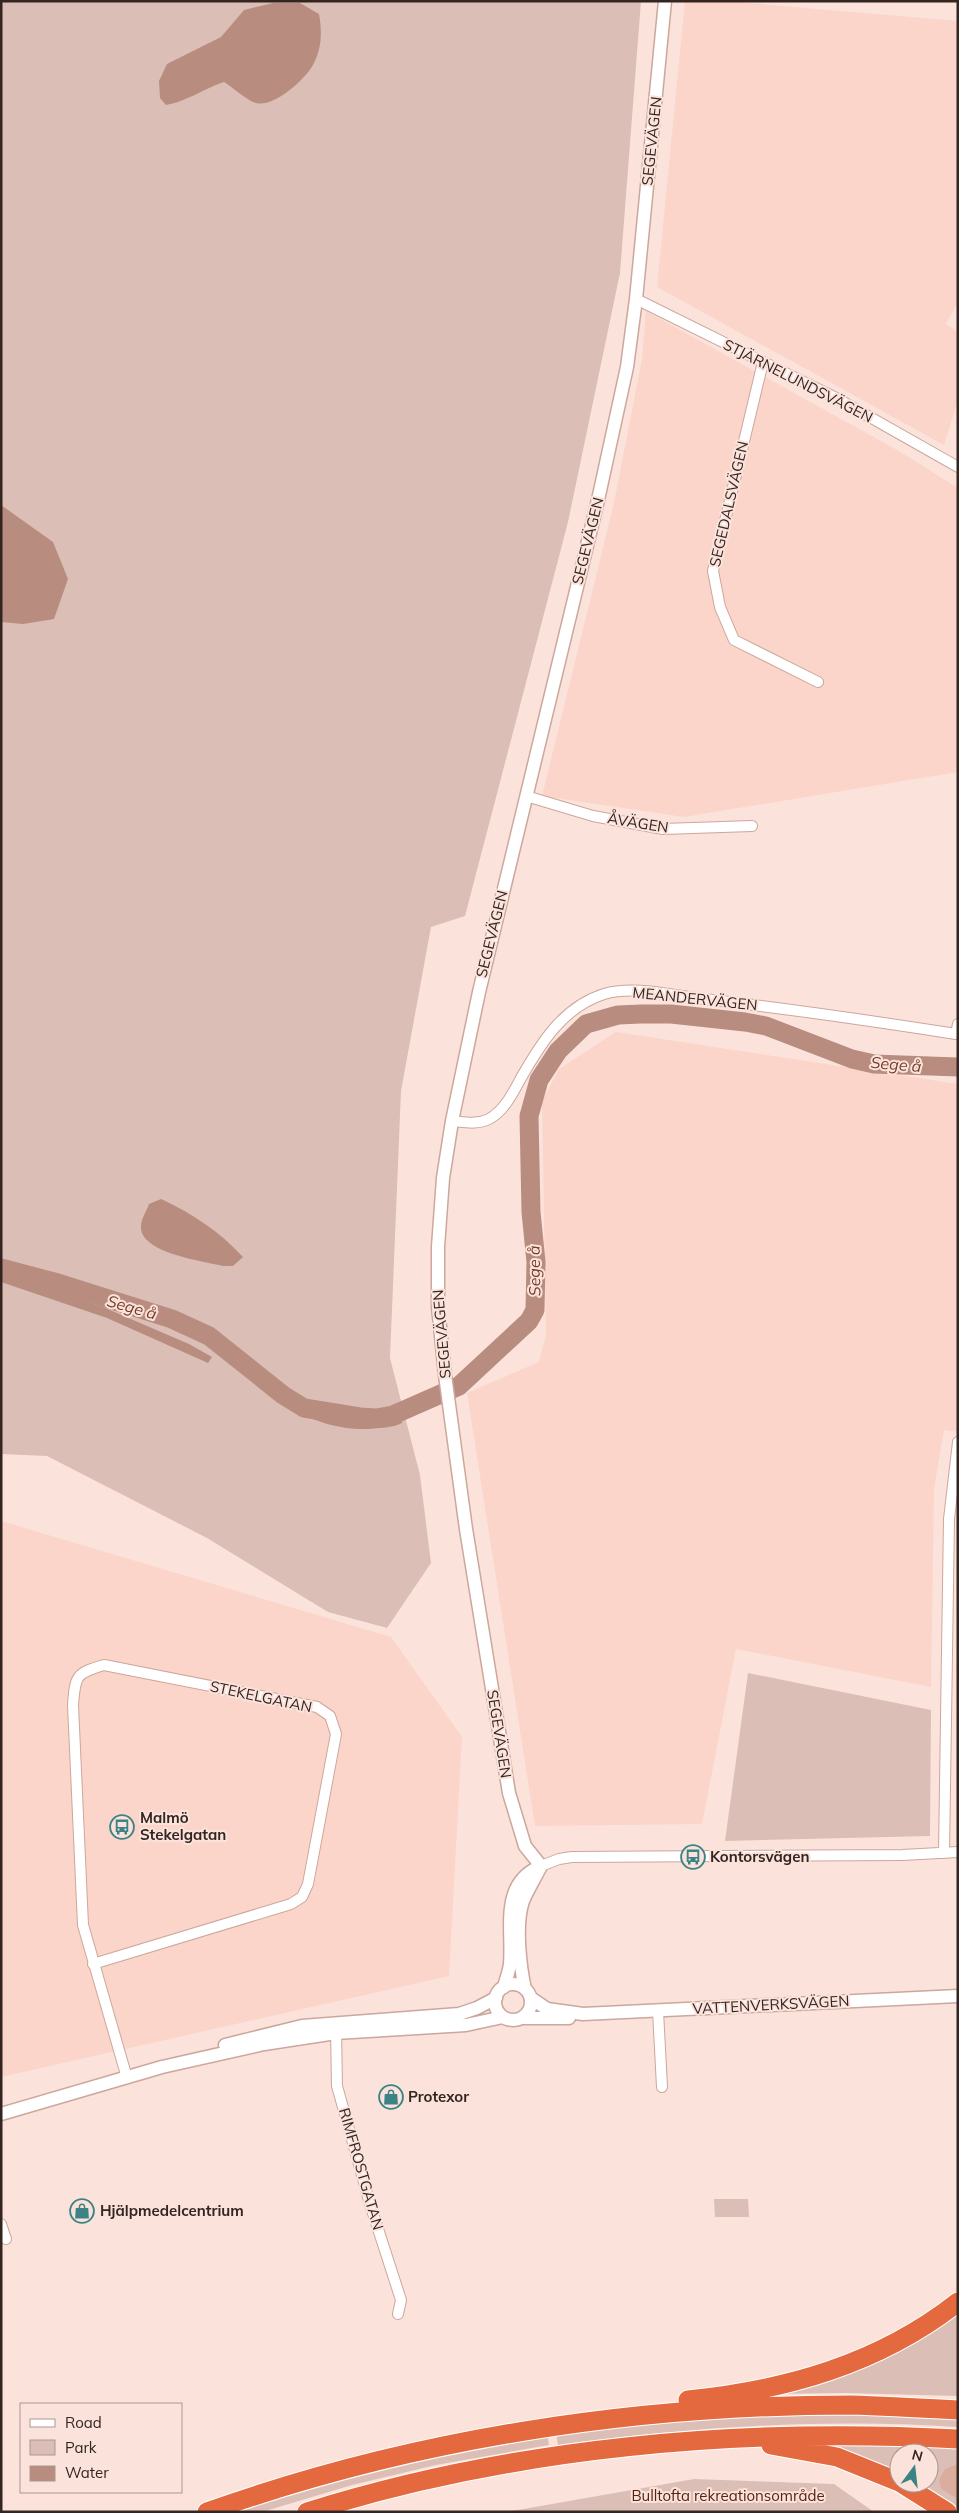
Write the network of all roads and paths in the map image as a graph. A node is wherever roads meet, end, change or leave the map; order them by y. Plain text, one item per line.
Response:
1 (665, 1) edge
2 (636, 300) junction
3 (763, 362) junction
4 (958, 467) edge
5 (818, 682) dead end
6 (526, 796) junction
7 (752, 826) dead end
8 (958, 1024) edge
9 (452, 1121) junction
10 (958, 1442) edge
11 (958, 1852) edge
12 (944, 1853) junction
13 (541, 1866) junction
14 (93, 1964) junction
15 (504, 1987) junction
16 (528, 1993) junction
17 (958, 1996) edge
18 (496, 1998) junction
19 (658, 2011) junction
20 (584, 2014) junction
21 (503, 2017) junction
22 (522, 2018) junction
23 (336, 2028) junction
24 (127, 2078) junction
25 (662, 2087) dead end
26 (1, 2114) edge
27 (1, 2224) edge
28 (6, 2239) dead end
29 (958, 2302) edge
30 (398, 2314) dead end
31 (958, 2410) edge
32 (958, 2439) edge
33 (467, 2441) junction
34 (655, 2446) junction
35 (889, 2478) edge
36 (916, 2493) edge
37 (207, 2512) edge
38 (307, 2512) edge
39 (947, 2512) edge

1 - 2 street, SEGEVÄGEN
2 - 3 street, STJÄRNELUNDSVÄGEN
2 - 6 street, SEGEVÄGEN
3 - 4 street, STJÄRNELUNDSVÄGEN
3 - 5 street, SEGEDALSVÄGEN
6 - 7 street, ÅVÄGEN
6 - 9 street, SEGEVÄGEN
8 - 9 street, MEANDERVÄGEN
9 - 13 street, SEGEVÄGEN
10 - 12 street
11 - 12 street
12 - 13 street
13 - 15 street
13 - 16 street
14 - 14 street, STEKELGATAN
14 - 24 street, STEKELGATAN
15 - 16 street
15 - 18 street
16 - 20 street, VATTENVERKSVÄGEN
16 - 22 street
17 - 19 street, VATTENVERKSVÄGEN
18 - 21 street
18 - 23 street
19 - 20 street, VATTENVERKSVÄGEN
19 - 25 street
20 - 22 street, VATTENVERKSVÄGEN
21 - 22 street
21 - 23 street
23 - 24 street
23 - 30 street, RIMFROSTGATAN
24 - 26 street
27 - 28 street
29 - 33 highway
31 - 33 highway
32 - 34 highway
33 - 37 highway
34 - 35 highway
34 - 38 highway
36 - 39 highway

